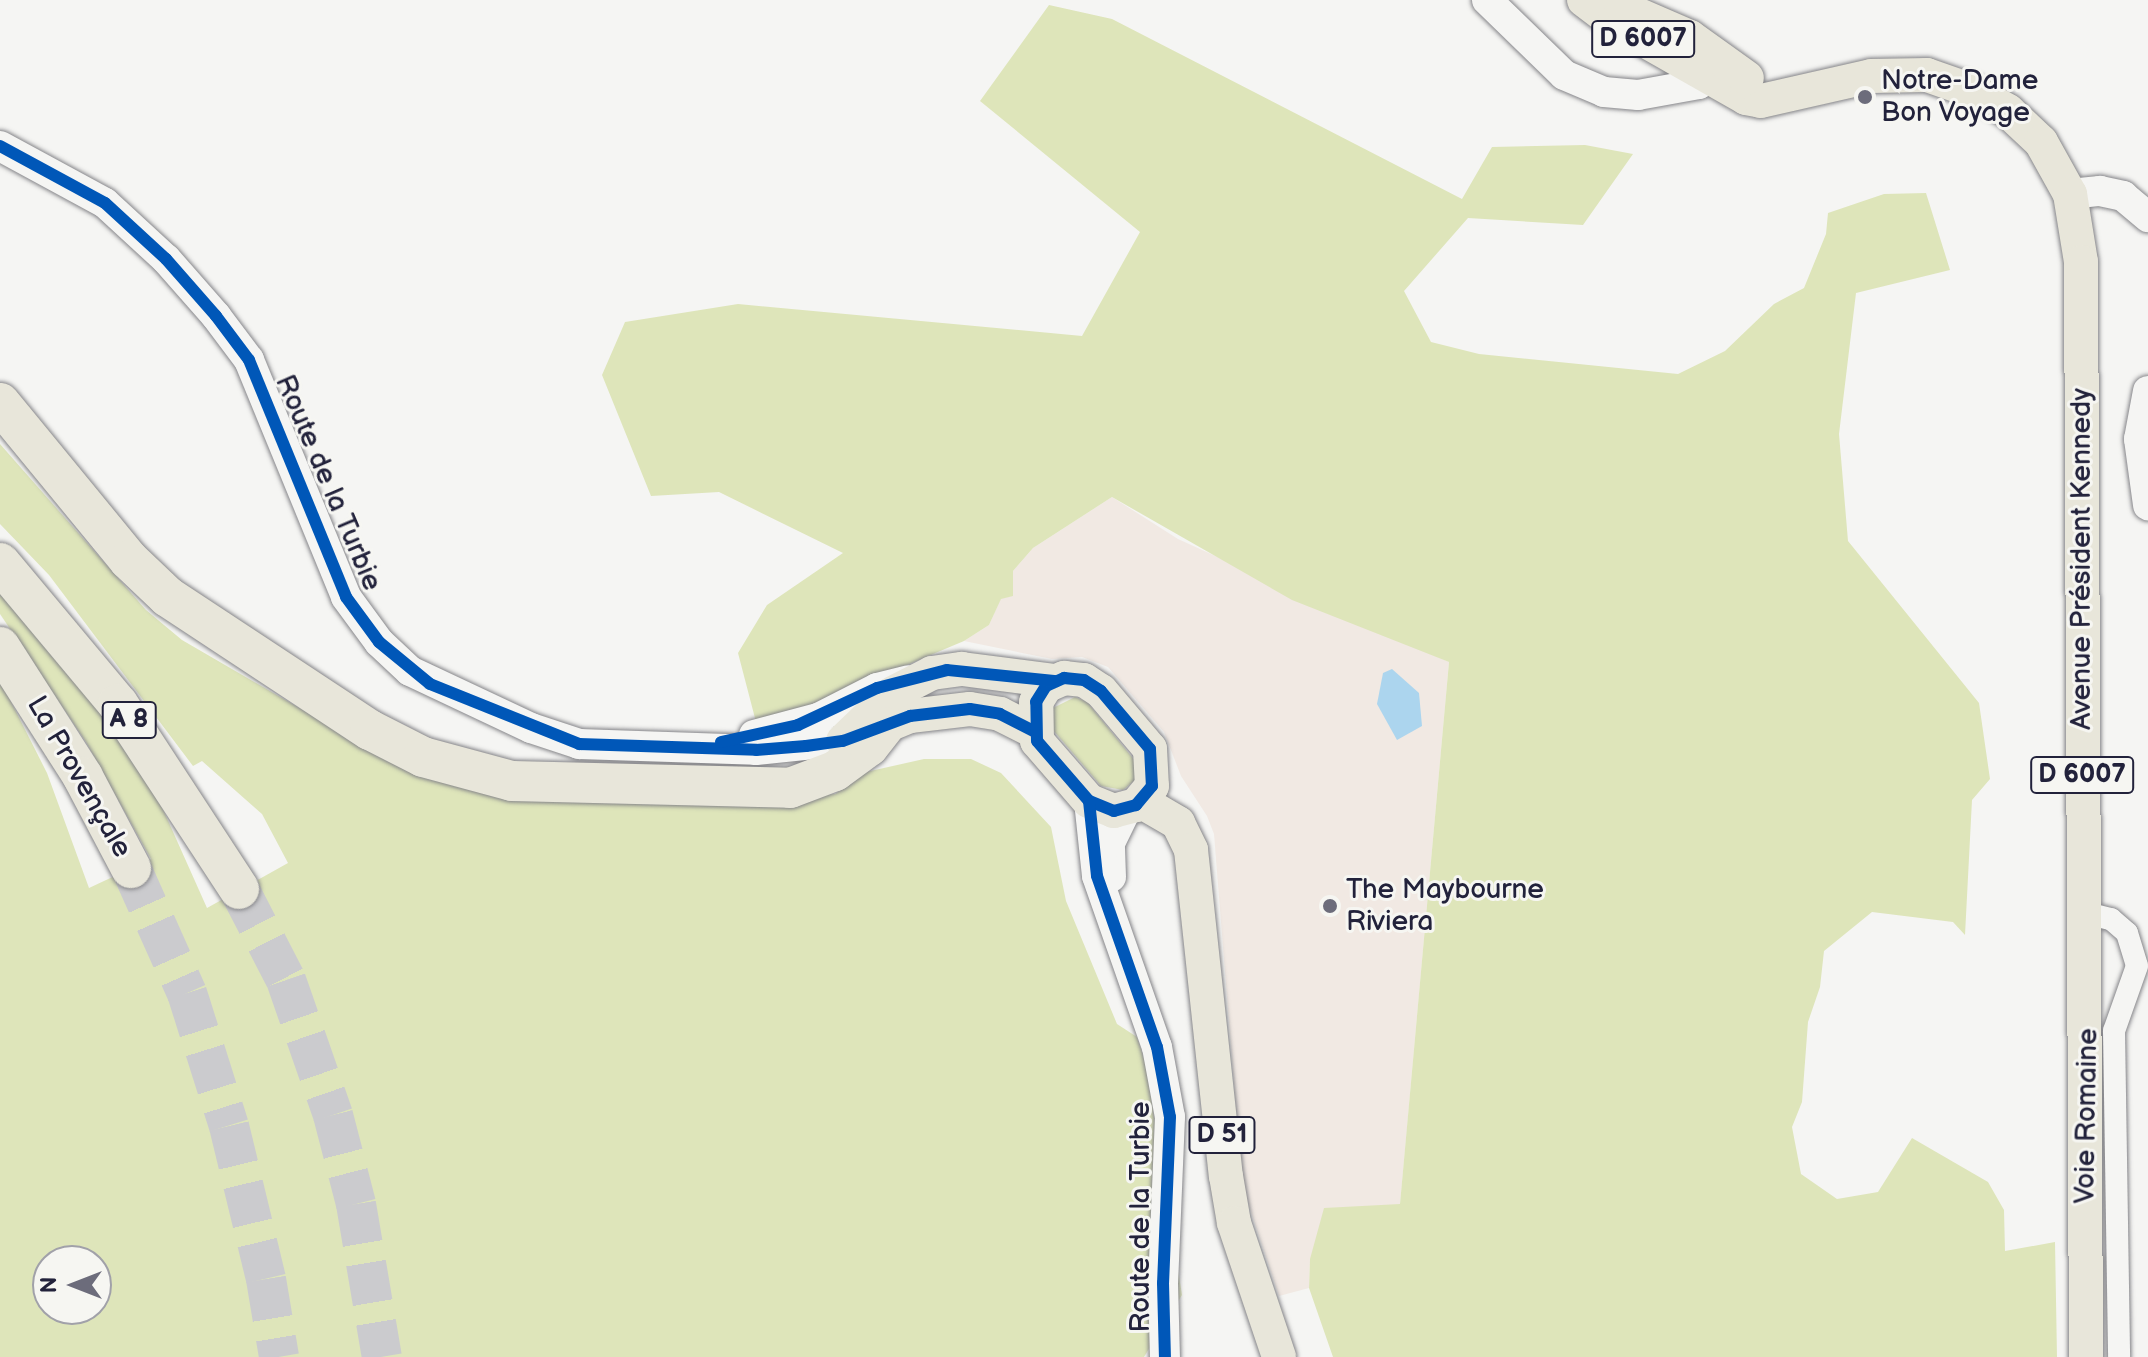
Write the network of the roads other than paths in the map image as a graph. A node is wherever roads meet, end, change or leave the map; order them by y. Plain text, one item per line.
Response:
1 (1487, 0) edge
2 (1585, 0) edge
3 (1700, 60) junction
4 (0, 146) edge
5 (2070, 194) junction
6 (2148, 217) edge
7 (2148, 391) edge
8 (0, 403) edge
9 (0, 427) edge
10 (43, 459) junction
11 (2148, 505) edge
12 (0, 563) edge
13 (0, 647) edge
14 (914, 679) junction
15 (1055, 681) junction
16 (884, 727) junction
17 (1035, 732) junction
18 (843, 741) junction
19 (710, 746) junction
20 (1154, 767) junction
21 (754, 788) junction
22 (1089, 801) junction
23 (1134, 806) junction
24 (131, 868) tunnel mouth
25 (239, 889) tunnel mouth
26 (1201, 906) junction
27 (1113, 911) junction
28 (2082, 912) junction
29 (1165, 1357) edge
30 (1279, 1357) edge
31 (2086, 1357) edge
32 (2119, 1357) edge

1 - 3 main road
2 - 3 main road, D 6007
3 - 5 main road, Avenue Président Kennedy / D 6007
4 - 19 main road, Route de la Turbie
5 - 6 main road
5 - 28 main road, Avenue Président Kennedy / D 6007
7 - 11 main road
8 - 10 highway
9 - 10 highway
10 - 21 highway
12 - 25 highway, A 8
13 - 24 highway, La Provençale / A 8
14 - 15 main road, Route de la Turbie
14 - 18 main road
14 - 19 main road, Route de la Turbie
15 - 17 main road
15 - 20 main road, Route de la Turbie
16 - 17 main road, Route de la Turbie
16 - 18 main road, Route de la Turbie
16 - 21 highway
17 - 22 main road
18 - 19 main road, Route de la Turbie
18 - 21 highway
20 - 23 main road
20 - 26 main road, D 51
22 - 23 main road
22 - 27 main road, Route de la Turbie
23 - 26 main road, D 51
23 - 27 main road, Route de la Turbie
26 - 30 main road, D 51
27 - 29 main road, Route de la Turbie
28 - 31 main road, Avenue Président Kennedy / D 6007
28 - 32 street, Voie Romaine

